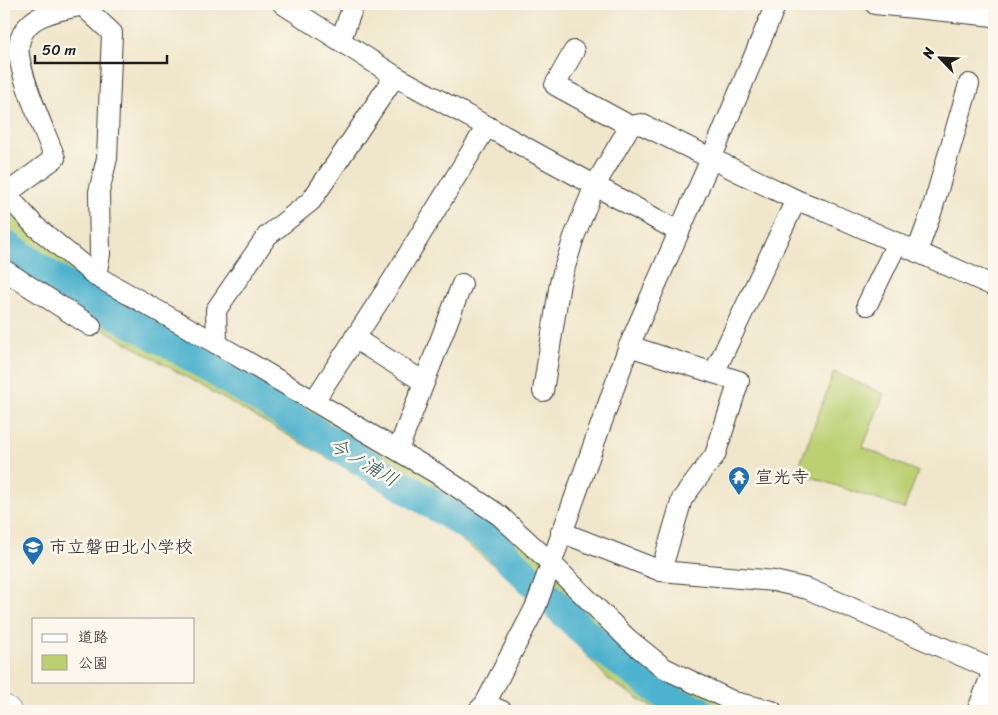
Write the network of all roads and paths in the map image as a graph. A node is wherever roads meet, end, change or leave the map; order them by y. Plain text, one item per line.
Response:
1 (82, 4) edge
2 (283, 4) edge
3 (354, 4) edge
4 (776, 4) edge
5 (874, 4) edge
6 (917, 6) edge
7 (994, 16) edge
8 (340, 41) junction
9 (574, 51) dead end
10 (395, 76) junction
11 (969, 84) dead end
12 (487, 126) junction
13 (630, 126) junction
14 (711, 159) junction
15 (595, 185) junction
16 (5, 193) edge
17 (796, 200) junction
18 (678, 231) junction
19 (897, 243) junction
20 (917, 252) junction
21 (4, 270) edge
22 (96, 276) junction
23 (462, 284) dead end
24 (994, 286) edge
25 (867, 305) dead end
26 (91, 326) dead end
27 (354, 338) junction
28 (217, 344) junction
29 (629, 346) junction
30 (714, 373) junction
31 (424, 382) junction
32 (543, 391) dead end
33 (314, 401) junction
34 (398, 450) junction
35 (561, 532) junction
36 (550, 566) junction
37 (661, 571) junction
38 (994, 670) edge
39 (994, 675) edge
40 (4, 709) edge
41 (488, 709) edge
42 (7, 711) edge
43 (772, 711) edge
44 (980, 711) edge

1 - 16 street
1 - 22 street
2 - 8 street
3 - 8 street
4 - 14 street
5 - 6 street
6 - 7 street
8 - 10 street
9 - 13 street
10 - 12 street
10 - 28 street
11 - 20 street
12 - 15 street
12 - 27 street
13 - 14 street
13 - 15 street
14 - 17 street
14 - 18 street
15 - 18 street
15 - 32 street
16 - 22 street
17 - 19 street
17 - 30 street
18 - 29 street
19 - 20 street
19 - 25 street
20 - 24 street
21 - 26 street
22 - 28 street
23 - 31 street
27 - 31 street
27 - 33 street
28 - 33 street
29 - 30 street
29 - 35 street
30 - 37 street
31 - 34 street
33 - 34 street
34 - 36 street
35 - 36 street
35 - 37 street
36 - 41 street
36 - 43 street
37 - 38 street
39 - 44 street
40 - 42 main road

